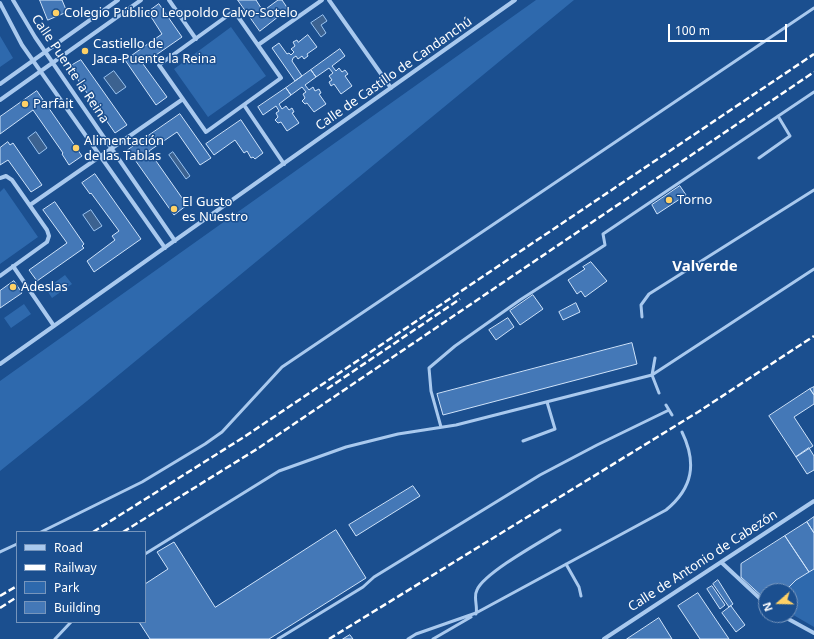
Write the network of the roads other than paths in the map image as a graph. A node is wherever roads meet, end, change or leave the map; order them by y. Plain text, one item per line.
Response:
1 (13, 0) edge
2 (118, 0) edge
3 (141, 0) edge
4 (169, 0) edge
5 (322, 0) edge
6 (329, 0) edge
7 (512, 1) edge
8 (0, 3) edge
9 (814, 8) edge
10 (196, 39) junction
11 (258, 45) junction
12 (45, 52) junction
13 (33, 61) junction
14 (52, 63) junction
15 (40, 72) junction
16 (0, 84) edge
17 (391, 88) junction
18 (814, 92) edge
19 (182, 99) junction
20 (0, 100) edge
21 (244, 105) junction
22 (778, 116) junction
23 (112, 148) junction
24 (100, 158) junction
25 (759, 158) dead end
26 (284, 164) junction
27 (0, 178) edge
28 (814, 190) edge
29 (30, 205) junction
30 (175, 241) junction
31 (165, 248) junction
32 (13, 266) junction
33 (814, 270) edge
34 (0, 276) edge
35 (642, 317) dead end
36 (54, 326) junction
37 (655, 358) dead end
38 (0, 364) edge
39 (652, 375) junction
40 (659, 393) dead end
41 (547, 402) junction
42 (666, 405) dead end
43 (669, 410) junction
44 (672, 415) dead end
45 (441, 427) junction
46 (682, 432) dead end
47 (523, 441) dead end
48 (814, 501) edge
49 (560, 530) dead end
50 (43, 531) edge
51 (16, 544) edge
52 (0, 552) edge
53 (146, 553) edge
54 (721, 562) junction
55 (566, 564) junction
56 (581, 596) dead end
57 (758, 597) edge
58 (476, 614) junction
59 (70, 623) edge
60 (796, 623) edge
61 (814, 633) edge
62 (55, 639) edge
63 (278, 639) edge
64 (408, 639) edge
65 (433, 639) edge
66 (604, 639) edge

1 - 12 street, Calle Puente la Reina
2 - 12 street
3 - 14 street
4 - 10 street
5 - 11 street
6 - 17 street
7 - 17 street, Calle de Castillo de Candanchú
8 - 13 street, Calle Puente la Reina
9 - 50 lane
10 - 11 street
10 - 19 street
11 - 21 street
12 - 13 street
12 - 14 street, Calle Puente la Reina
13 - 15 street, Calle Puente la Reina
13 - 16 street
14 - 15 street
14 - 23 street, Calle Puente la Reina
15 - 20 street
15 - 24 street, Calle Puente la Reina
17 - 26 street, Calle de Castillo de Candanchú
18 - 22 lane
19 - 21 street
19 - 23 street
21 - 26 street
22 - 25 lane
22 - 45 lane
23 - 24 street
23 - 30 street, Calle Puente la Reina
24 - 29 street
24 - 31 street, Calle Puente la Reina
26 - 30 street, Calle de Castillo de Candanchú
27 - 29 street
28 - 35 lane
29 - 32 street
30 - 31 street, Calle de Castillo de Candanchú
31 - 36 street, Calle de Castillo de Candanchú
32 - 34 street
32 - 36 street
33 - 39 lane
36 - 38 street, Calle de Castillo de Candanchú
37 - 39 lane
39 - 40 lane
39 - 41 lane
41 - 45 lane
41 - 47 lane
42 - 43 lane
43 - 44 lane
43 - 63 lane
45 - 53 lane
46 - 55 lane
48 - 54 street, Calle de Antonio de Cabezón
49 - 58 lane
51 - 52 lane
54 - 57 street
54 - 66 street, Calle de Antonio de Cabezón
55 - 56 lane
55 - 58 lane
58 - 64 lane
58 - 65 lane
59 - 62 lane
60 - 61 street

